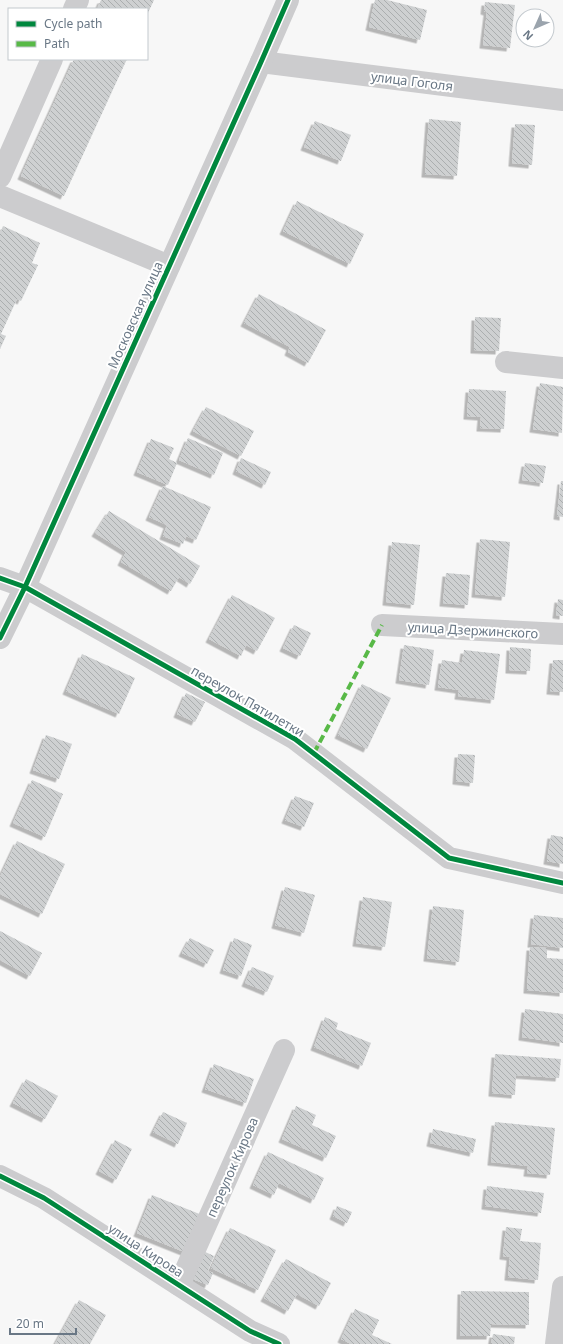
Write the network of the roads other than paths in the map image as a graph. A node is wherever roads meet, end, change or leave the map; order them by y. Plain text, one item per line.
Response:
1 (288, 0) edge
2 (52, 60) edge
3 (261, 62) junction
4 (563, 100) edge
5 (0, 177) edge
6 (0, 196) edge
7 (169, 266) junction
8 (506, 362) dead end
9 (563, 368) edge
10 (0, 578) edge
11 (25, 587) junction
12 (382, 625) dead end
13 (563, 634) edge
14 (0, 638) edge
15 (563, 883) edge
16 (284, 1050) dead end
17 (0, 1176) edge
18 (179, 1285) junction
19 (563, 1287) edge
20 (279, 1344) edge
21 (556, 1344) edge

1 - 3 street, Московская улица
2 - 5 street
3 - 4 street, улица Гоголя
3 - 7 street, Московская улица
6 - 7 street
7 - 11 street, Московская улица
8 - 9 street
10 - 11 street, переулок Пятилетки
11 - 14 street, Московская улица
11 - 15 street, переулок Пятилетки
12 - 13 street, улица Дзержинского
16 - 18 street, переулок Кирова
17 - 18 street, улица Кирова
18 - 20 street, улица Кирова
19 - 21 street

